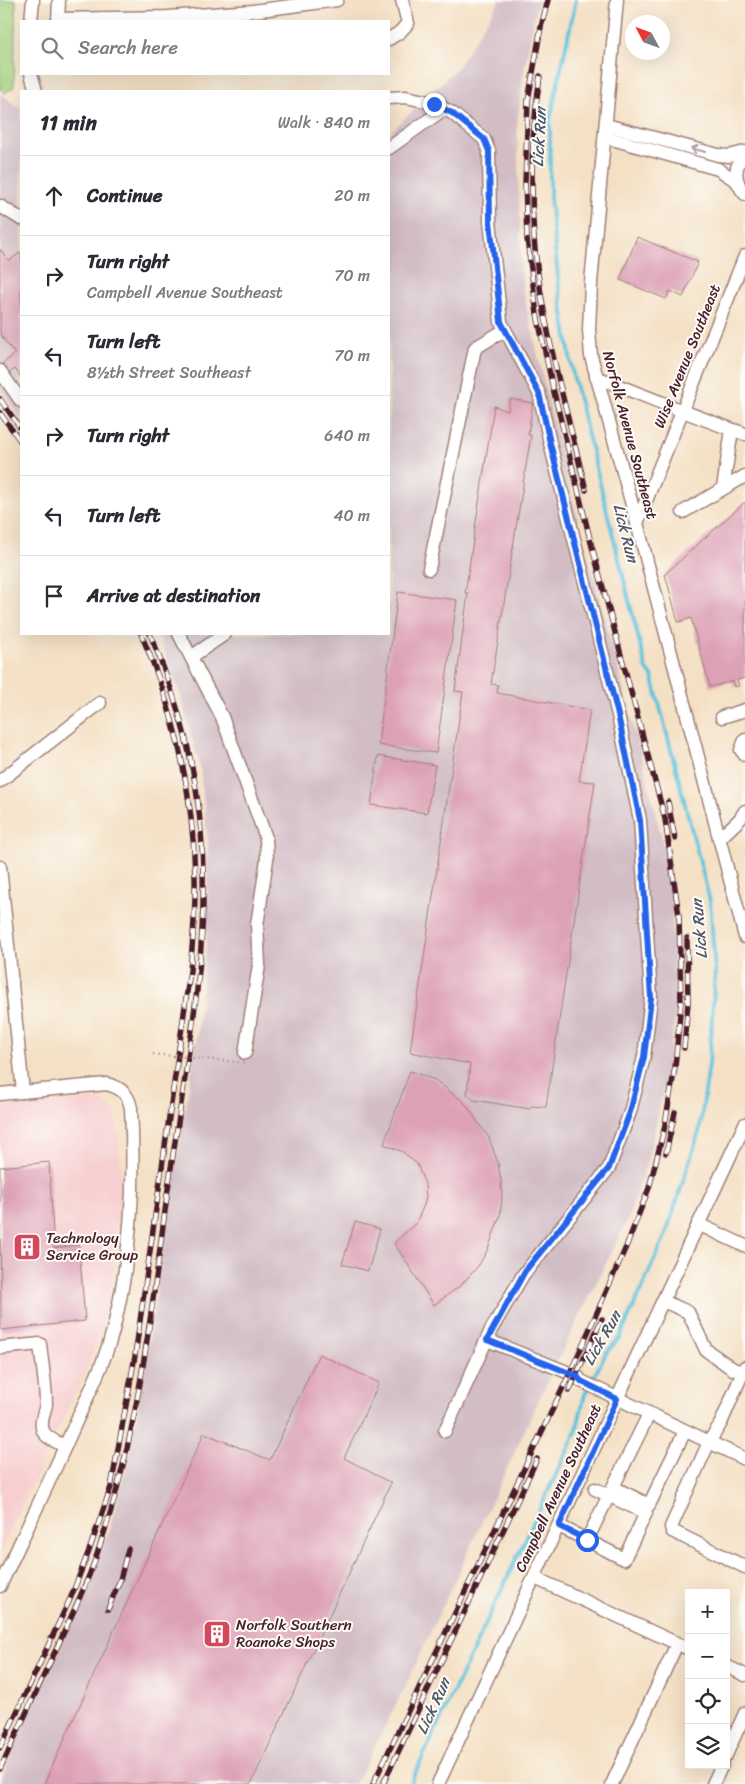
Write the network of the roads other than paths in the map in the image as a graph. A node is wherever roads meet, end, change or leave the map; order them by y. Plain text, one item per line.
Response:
1 (33, 0) edge
2 (58, 0) edge
3 (337, 0) edge
4 (402, 0) edge
5 (617, 0) edge
6 (31, 20) edge
7 (58, 20) edge
8 (390, 38) edge
9 (31, 75) edge
10 (36, 90) edge
11 (390, 98) edge
12 (444, 109) junction
13 (605, 131) junction
14 (390, 147) edge
15 (745, 153) edge
16 (738, 182) junction
17 (745, 194) edge
18 (0, 206) edge
19 (20, 218) edge
20 (745, 256) edge
21 (505, 330) junction
22 (0, 371) edge
23 (596, 376) junction
24 (20, 400) edge
25 (682, 410) junction
26 (732, 430) junction
27 (745, 434) edge
28 (745, 476) edge
29 (724, 488) junction
30 (683, 512) dead end
31 (637, 523) junction
32 (429, 569) dead end
33 (180, 635) edge
34 (224, 635) edge
35 (191, 657) junction
36 (100, 703) dead end
37 (745, 710) edge
38 (722, 717) dead end
39 (745, 740) edge
40 (745, 755) edge
41 (0, 781) edge
42 (745, 811) edge
43 (719, 838) junction
44 (0, 867) edge
45 (745, 937) edge
46 (246, 1058) road end
47 (23, 1092) junction
48 (0, 1094) edge
49 (745, 1124) edge
50 (698, 1224) junction
51 (745, 1246) edge
52 (663, 1301) junction
53 (487, 1340) junction
54 (0, 1348) edge
55 (744, 1370) edge
56 (617, 1399) junction
57 (649, 1414) junction
58 (445, 1431) dead end
59 (685, 1431) junction
60 (709, 1442) junction
61 (66, 1446) junction
62 (745, 1459) edge
63 (595, 1489) dead end
64 (609, 1495) junction
65 (559, 1526) junction
66 (587, 1540) junction
67 (745, 1567) edge
68 (534, 1578) junction
69 (0, 1586) edge
70 (683, 1646) edge
71 (730, 1668) edge
72 (745, 1675) edge
73 (745, 1713) edge
74 (730, 1746) edge
75 (720, 1769) edge
76 (438, 1784) edge
77 (612, 1784) edge
78 (713, 1784) edge

1 - 6 street
2 - 7 street
3 - 7 street
4 - 8 street
5 - 13 street, Norfolk Avenue Southeast
9 - 10 street
11 - 12 street
12 - 14 street
12 - 21 street
15 -> 13 street
13 - 16 street
13 - 23 street, Norfolk Avenue Southeast
15 - 16 street
16 - 17 street
18 - 19 street
20 - 25 street, Wise Avenue Southeast
21 - 32 street
21 - 53 street
22 - 24 street
23 - 25 street
23 - 31 street, Norfolk Avenue Southeast
25 - 26 street
25 - 31 street, Wise Avenue Southeast
26 - 27 street
26 - 29 street
28 - 29 street
29 - 30 street
31 - 43 street, Norfolk Avenue Southeast
33 - 35 street
34 - 35 street
35 - 46 street
36 - 41 street
37 - 38 street
39 - 40 street
42 - 43 street
43 - 45 street
44 - 47 street
47 - 48 street
47 - 61 street
49 - 50 street, Campbell Avenue Southeast
50 - 51 street
50 - 52 street, Campbell Avenue Southeast
52 - 55 street
52 - 56 street, Campbell Avenue Southeast
53 - 56 street
53 - 58 street
54 - 61 street
55 - 60 street
56 - 57 street
56 - 65 street, Campbell Avenue Southeast
57 - 59 street
57 - 59 street
59 - 60 street
60 - 62 street
60 - 67 street
61 - 69 street
63 - 64 street
64 - 66 street
64 - 66 street
65 - 66 street
65 - 68 street, Campbell Avenue Southeast
68 - 70 street
68 - 76 street, Campbell Avenue Southeast
70 - 77 street
71 - 72 street
73 - 74 street
75 - 78 street

